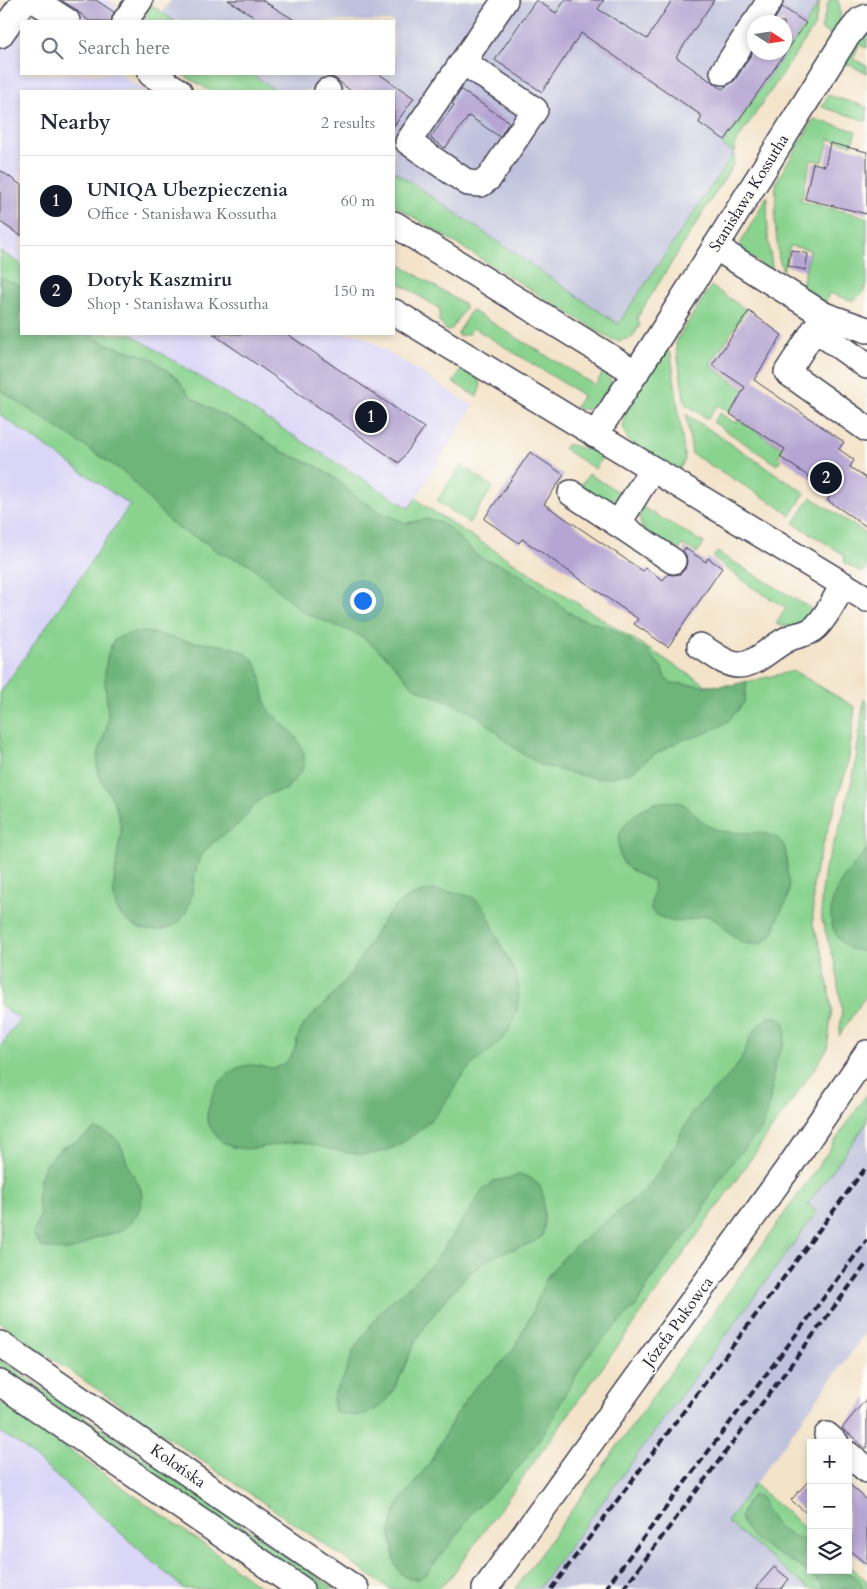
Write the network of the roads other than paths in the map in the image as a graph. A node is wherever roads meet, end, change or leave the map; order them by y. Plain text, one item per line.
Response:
1 (25, 0) edge
2 (34, 0) edge
3 (140, 0) edge
4 (504, 0) edge
5 (770, 0) edge
6 (760, 15) edge
7 (867, 17) edge
8 (65, 20) edge
9 (126, 20) edge
10 (0, 35) edge
11 (747, 35) edge
12 (463, 62) junction
13 (723, 72) dead end
14 (153, 75) edge
15 (177, 90) edge
16 (401, 138) edge
17 (395, 225) edge
18 (716, 248) junction
19 (395, 313) edge
20 (820, 322) junction
21 (867, 330) edge
22 (867, 366) edge
23 (636, 373) junction
24 (863, 417) edge
25 (595, 435) junction
26 (652, 469) junction
27 (571, 493) dead end
28 (618, 524) junction
29 (673, 561) dead end
30 (843, 585) junction
31 (867, 599) edge
32 (700, 646) dead end
33 (867, 1053) edge
34 (0, 1344) edge
35 (0, 1383) edge
36 (852, 1457) edge
37 (867, 1470) edge
38 (301, 1589) edge
39 (356, 1589) edge
40 (485, 1589) edge

1 - 10 street
2 - 8 street
3 - 9 street
4 - 12 street
5 - 6 street
7 - 18 street, Stanisława Kossutha
11 - 13 street
12 - 16 street
12 - 16 street
14 - 15 street
17 - 23 street
18 - 20 street
18 - 23 street, Stanisława Kossutha
19 - 25 street
20 - 21 street
20 - 22 street
20 - 24 street
23 - 25 street, Stanisława Kossutha
25 - 26 street
26 - 28 street
26 - 30 street
27 - 28 street
28 - 29 street
30 - 31 street
30 - 32 street
33 - 40 street, Józefa Pukowca
34 - 39 street, Kolońska
35 - 38 street, Kolońska
36 - 37 street

